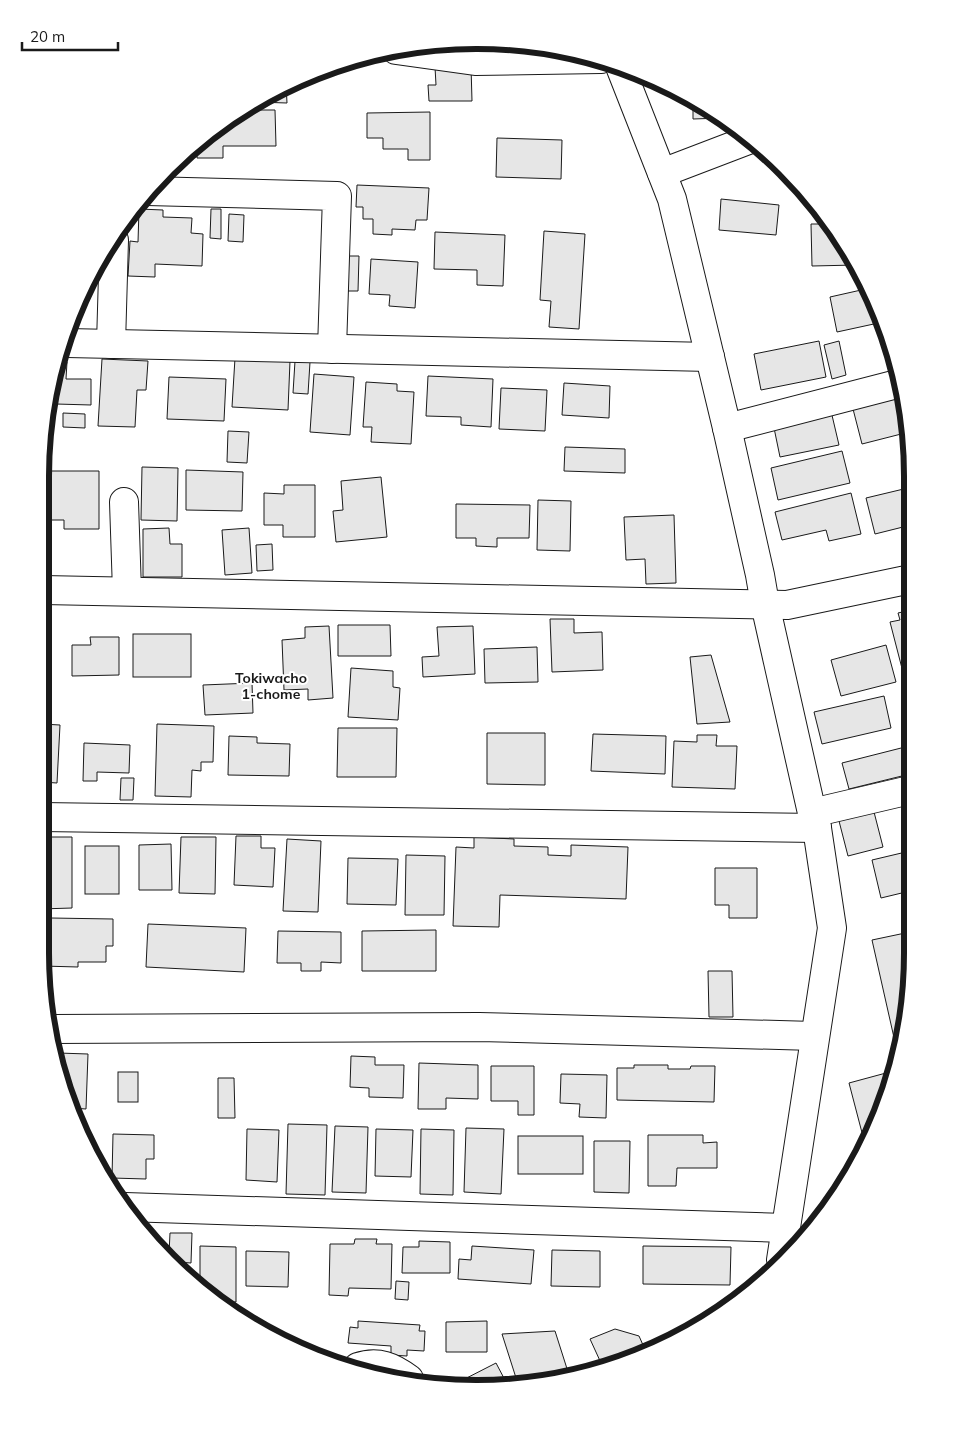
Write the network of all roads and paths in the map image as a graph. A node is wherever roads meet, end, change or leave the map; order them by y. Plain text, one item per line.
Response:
1 (416, 53) edge
2 (574, 60) edge
3 (623, 75) edge
4 (742, 141) edge
5 (662, 173) junction
6 (158, 191) edge
7 (114, 251) edge
8 (70, 343) edge
9 (111, 344) junction
10 (332, 349) junction
11 (710, 357) junction
12 (894, 385) edge
13 (727, 428) junction
14 (124, 502) dead end
15 (904, 580) edge
16 (49, 590) edge
17 (127, 591) junction
18 (765, 604) junction
19 (904, 792) edge
20 (49, 817) edge
21 (815, 821) junction
22 (56, 1029) edge
23 (814, 1036) junction
24 (133, 1207) edge
25 (786, 1228) junction
26 (782, 1251) edge
27 (363, 1365) edge
28 (403, 1374) edge

1 - 2 street
3 - 5 street
4 - 5 street
5 - 11 street
6 - 10 street
7 - 9 street
8 - 9 street
9 - 10 street
10 - 11 street
11 - 13 street
12 - 13 street
13 - 18 street
14 - 17 street
15 - 18 street
16 - 17 street
17 - 18 street
18 - 21 street
19 - 21 street
20 - 21 street
21 - 23 street
22 - 23 street
23 - 25 street
24 - 25 street
25 - 26 street
27 - 28 street

